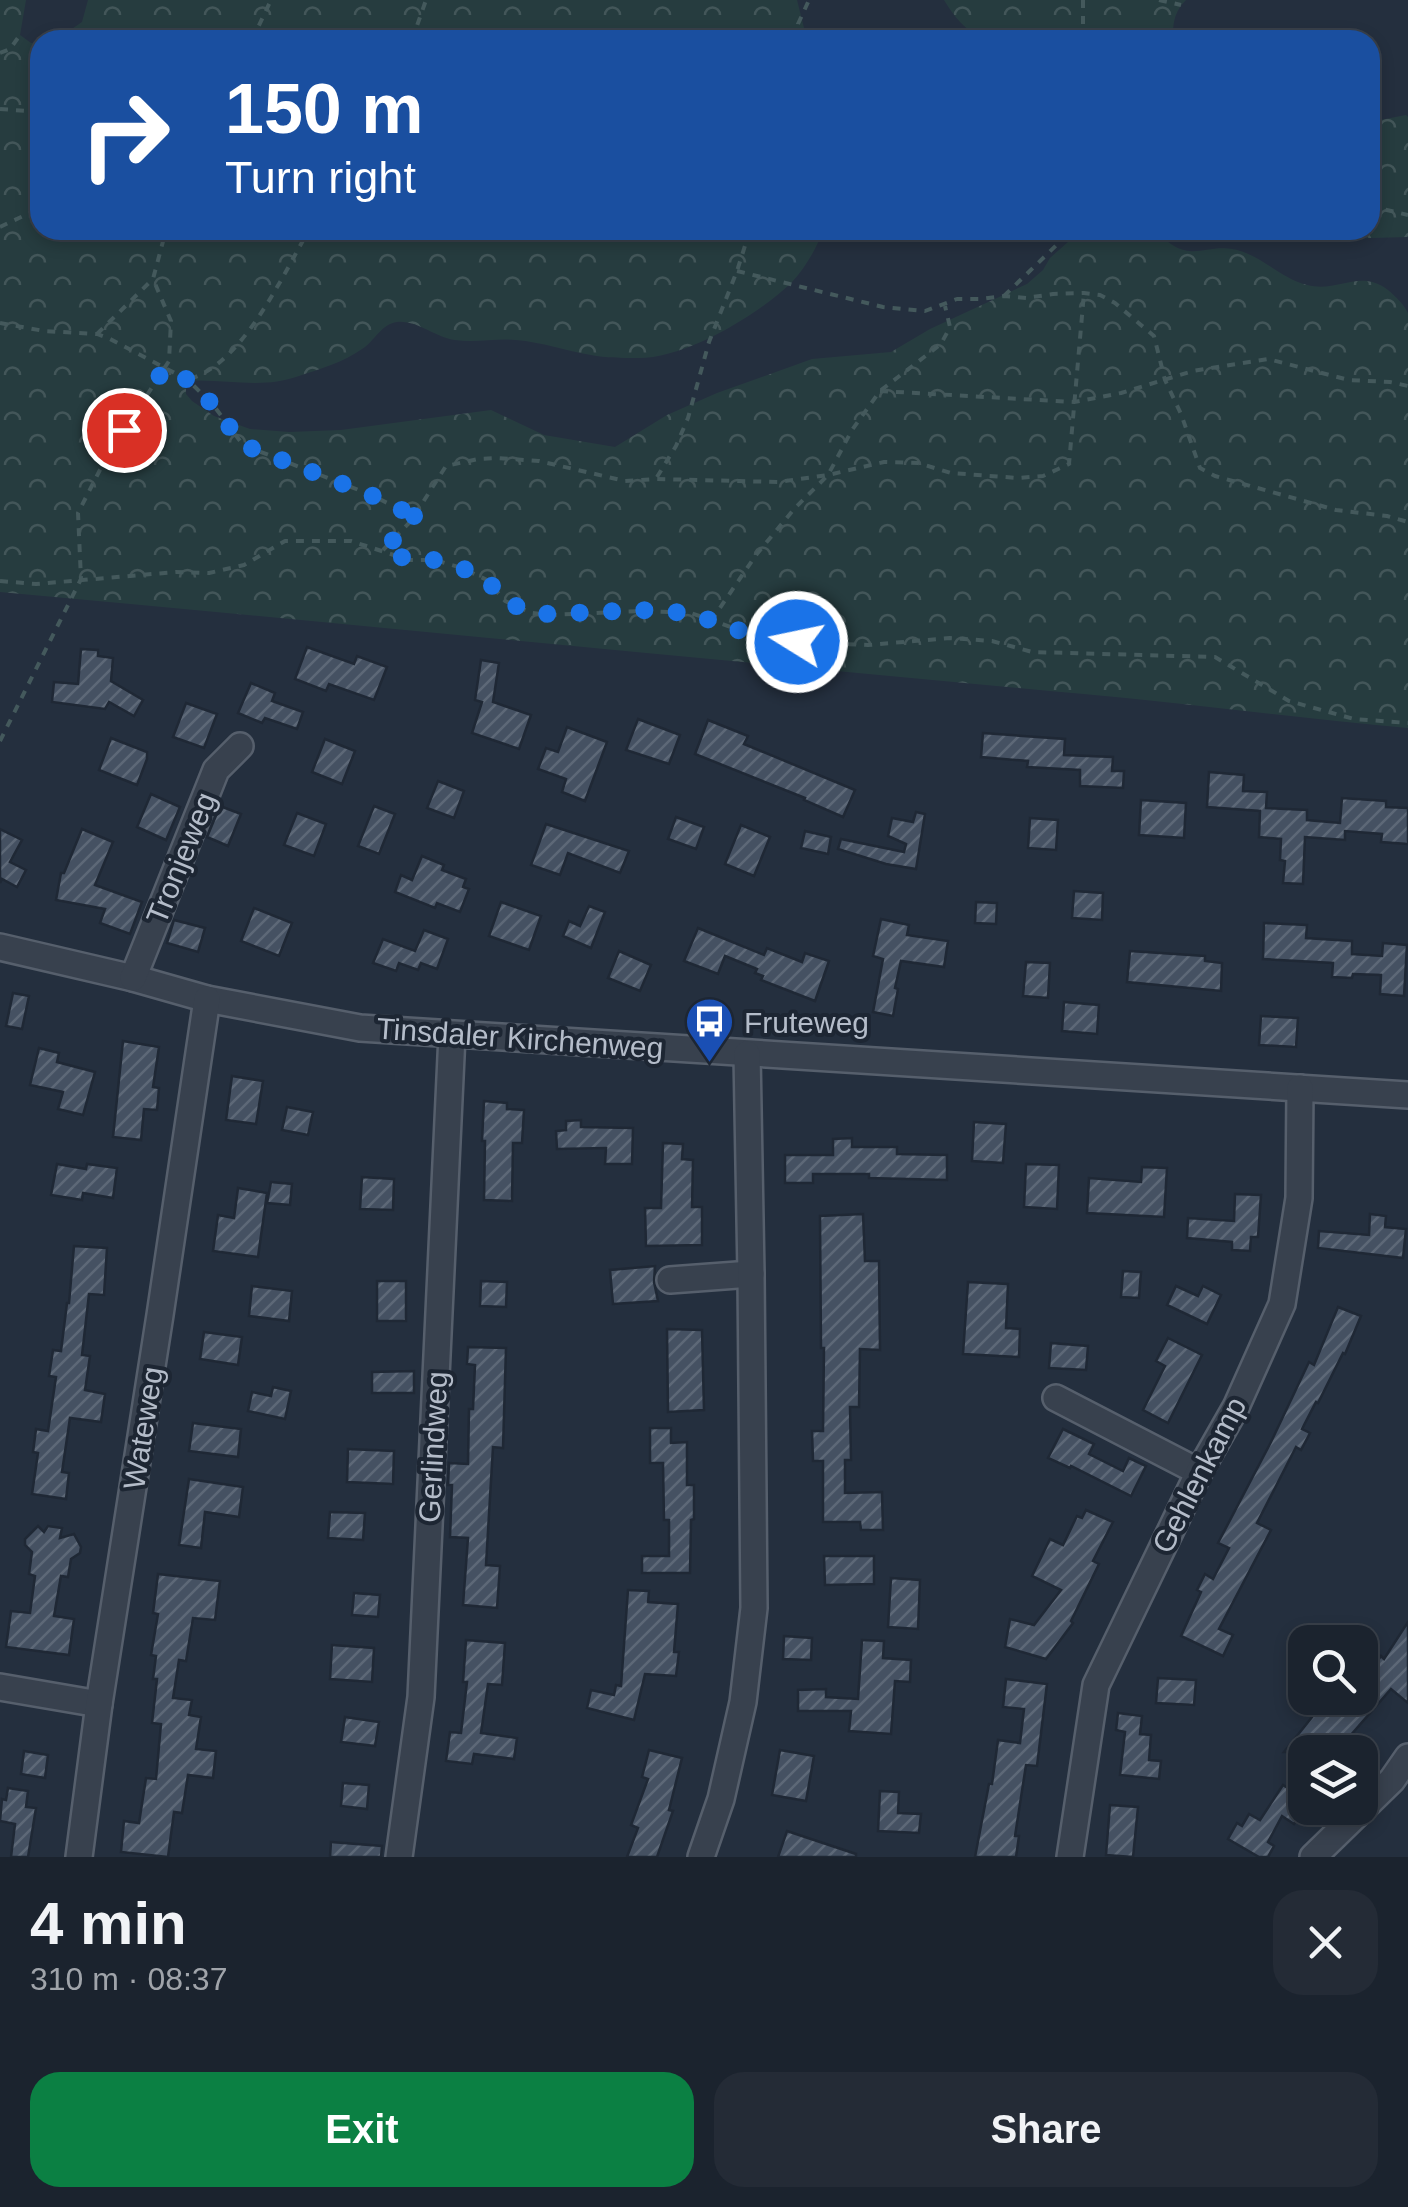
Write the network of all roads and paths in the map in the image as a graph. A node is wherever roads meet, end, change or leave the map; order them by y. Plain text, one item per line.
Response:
1 (271, 0) edge
2 (426, 0) edge
3 (809, 0) edge
4 (1083, 0) edge
5 (1159, 0) edge
6 (1181, 5) dead end
7 (257, 30) edge
8 (416, 30) edge
9 (798, 30) edge
10 (1083, 30) edge
11 (20, 35) dead end
12 (0, 53) edge
13 (0, 109) edge
14 (30, 111) edge
15 (1380, 208) edge
16 (30, 213) edge
17 (1408, 215) edge
18 (0, 227) edge
19 (163, 240) edge
20 (303, 240) edge
21 (747, 240) edge
22 (1062, 240) edge
23 (738, 271) junction
24 (152, 279) junction
25 (1084, 293) junction
26 (1004, 296) junction
27 (944, 304) junction
28 (0, 323) edge
29 (96, 334) junction
30 (164, 369) junction
31 (188, 380) junction
32 (1165, 380) junction
33 (1408, 386) edge
34 (880, 390) junction
35 (1074, 402) junction
36 (828, 475) junction
37 (656, 478) junction
38 (420, 506) junction
39 (1408, 522) edge
40 (384, 550) junction
41 (81, 579) junction
42 (0, 581) edge
43 (710, 621) junction
44 (1408, 723) edge
45 (0, 740) edge
46 (240, 746) dead end
47 (0, 948) edge
48 (133, 978) junction
49 (207, 999) junction
50 (452, 1035) junction
51 (747, 1054) junction
52 (1300, 1088) junction
53 (1408, 1095) edge
54 (751, 1274) junction
55 (670, 1280) dead end
56 (1056, 1398) dead end
57 (1199, 1472) junction
58 (0, 1687) edge
59 (99, 1704) junction
60 (1408, 1757) edge
61 (79, 1857) edge
62 (398, 1857) edge
63 (701, 1857) edge
64 (1070, 1857) edge
65 (1313, 1857) edge

1 - 7 path
2 - 8 path
3 - 9 path
4 - 10 path
5 - 6 path
11 - 12 path
13 - 14 path
15 - 17 path
16 - 18 path
19 - 24 path
20 - 31 path
21 - 23 path
22 - 26 path
23 - 27 path
23 - 37 path
24 - 29 path
24 - 30 path
25 - 26 path
25 - 32 path
25 - 35 path
26 - 27 path
27 - 34 path
28 - 29 path
29 - 30 path
30 - 31 path
30 - 41 path
31 - 38 path
32 - 33 path
32 - 35 path
32 - 39 path
34 - 35 path
34 - 36 path
35 - 36 path
36 - 37 path
36 - 43 path
37 - 38 path
38 - 40 path
40 - 41 path
40 - 43 path
41 - 42 path
41 - 45 path
43 - 44 path
46 - 48 street, Tronjeweg
47 - 48 street, Tinsdaler Kirchenweg
48 - 49 street, Tinsdaler Kirchenweg
49 - 50 street, Tinsdaler Kirchenweg
49 - 59 street, Wateweg
50 - 51 street, Tinsdaler Kirchenweg
50 - 62 street, Gerlindweg
51 - 52 street, Tinsdaler Kirchenweg
51 - 54 street
52 - 53 street, Tinsdaler Kirchenweg
52 - 57 street, Gehlenkamp
54 - 55 street
54 - 63 street
56 - 57 street
57 - 64 street, Gehlenkamp
58 - 59 street
59 - 61 street, Wateweg
60 - 65 street

